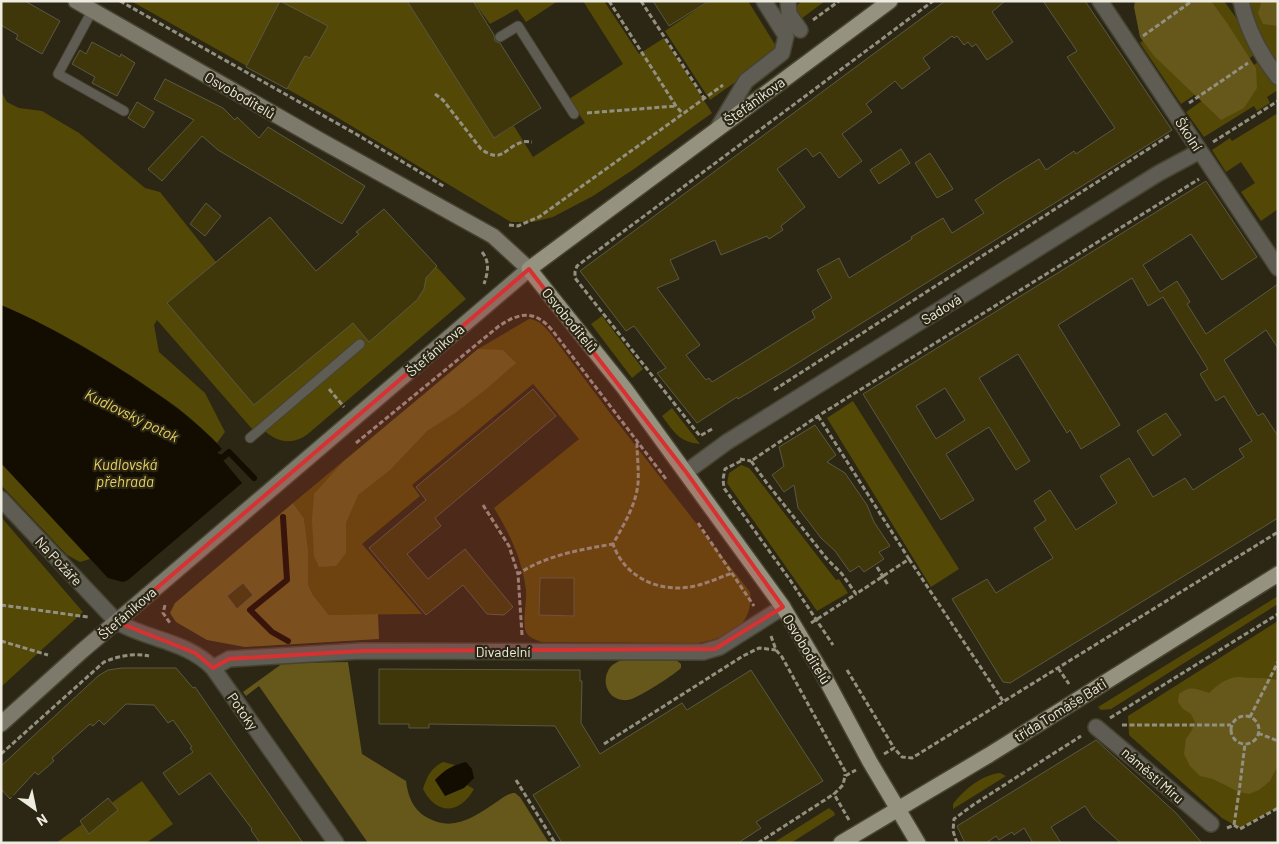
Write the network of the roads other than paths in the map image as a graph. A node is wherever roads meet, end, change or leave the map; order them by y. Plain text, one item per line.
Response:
1 (764, 1) edge
2 (788, 1) edge
3 (890, 1) edge
4 (1100, 1) edge
5 (1241, 1) edge
6 (82, 4) edge
7 (800, 30) dead end
8 (500, 36) dead end
9 (1278, 77) edge
10 (124, 111) dead end
11 (574, 114) road end
12 (720, 126) junction
13 (1200, 151) junction
14 (1278, 268) edge
15 (529, 269) junction
16 (360, 344) dead end
17 (250, 438) dead end
18 (686, 472) junction
19 (1, 499) edge
20 (1278, 574) edge
21 (782, 607) junction
22 (117, 622) junction
23 (213, 668) junction
24 (1, 724) edge
25 (1096, 726) road end
26 (897, 809) junction
27 (1211, 824) dead end
28 (336, 843) edge
29 (841, 843) edge
30 (918, 843) edge

1 - 12 street
2 - 7 street
3 - 12 main road, Štefánikova
4 - 13 street, Školní
5 - 9 street
6 - 10 lane
6 - 15 street, Osvoboditelů
8 - 11 lane
12 - 15 main road, Štefánikova
13 - 14 street, Školní
13 - 18 street, Sadová
15 - 18 main road, Osvoboditelů
15 - 22 street, Štefánikova
16 - 17 lane
18 - 21 main road, Osvoboditelů
19 - 22 street, Na Požáře
20 - 26 main road, třída Tomáše Bati
21 - 23 street, Divadelní
21 - 26 main road, Osvoboditelů
22 - 23 street, Potoky
22 - 24 street, Štefánikova
23 - 28 street, Potoky
25 - 27 street, náměstí Míru
26 - 29 main road, třída Tomáše Bati
26 - 30 main road, Osvoboditelů

